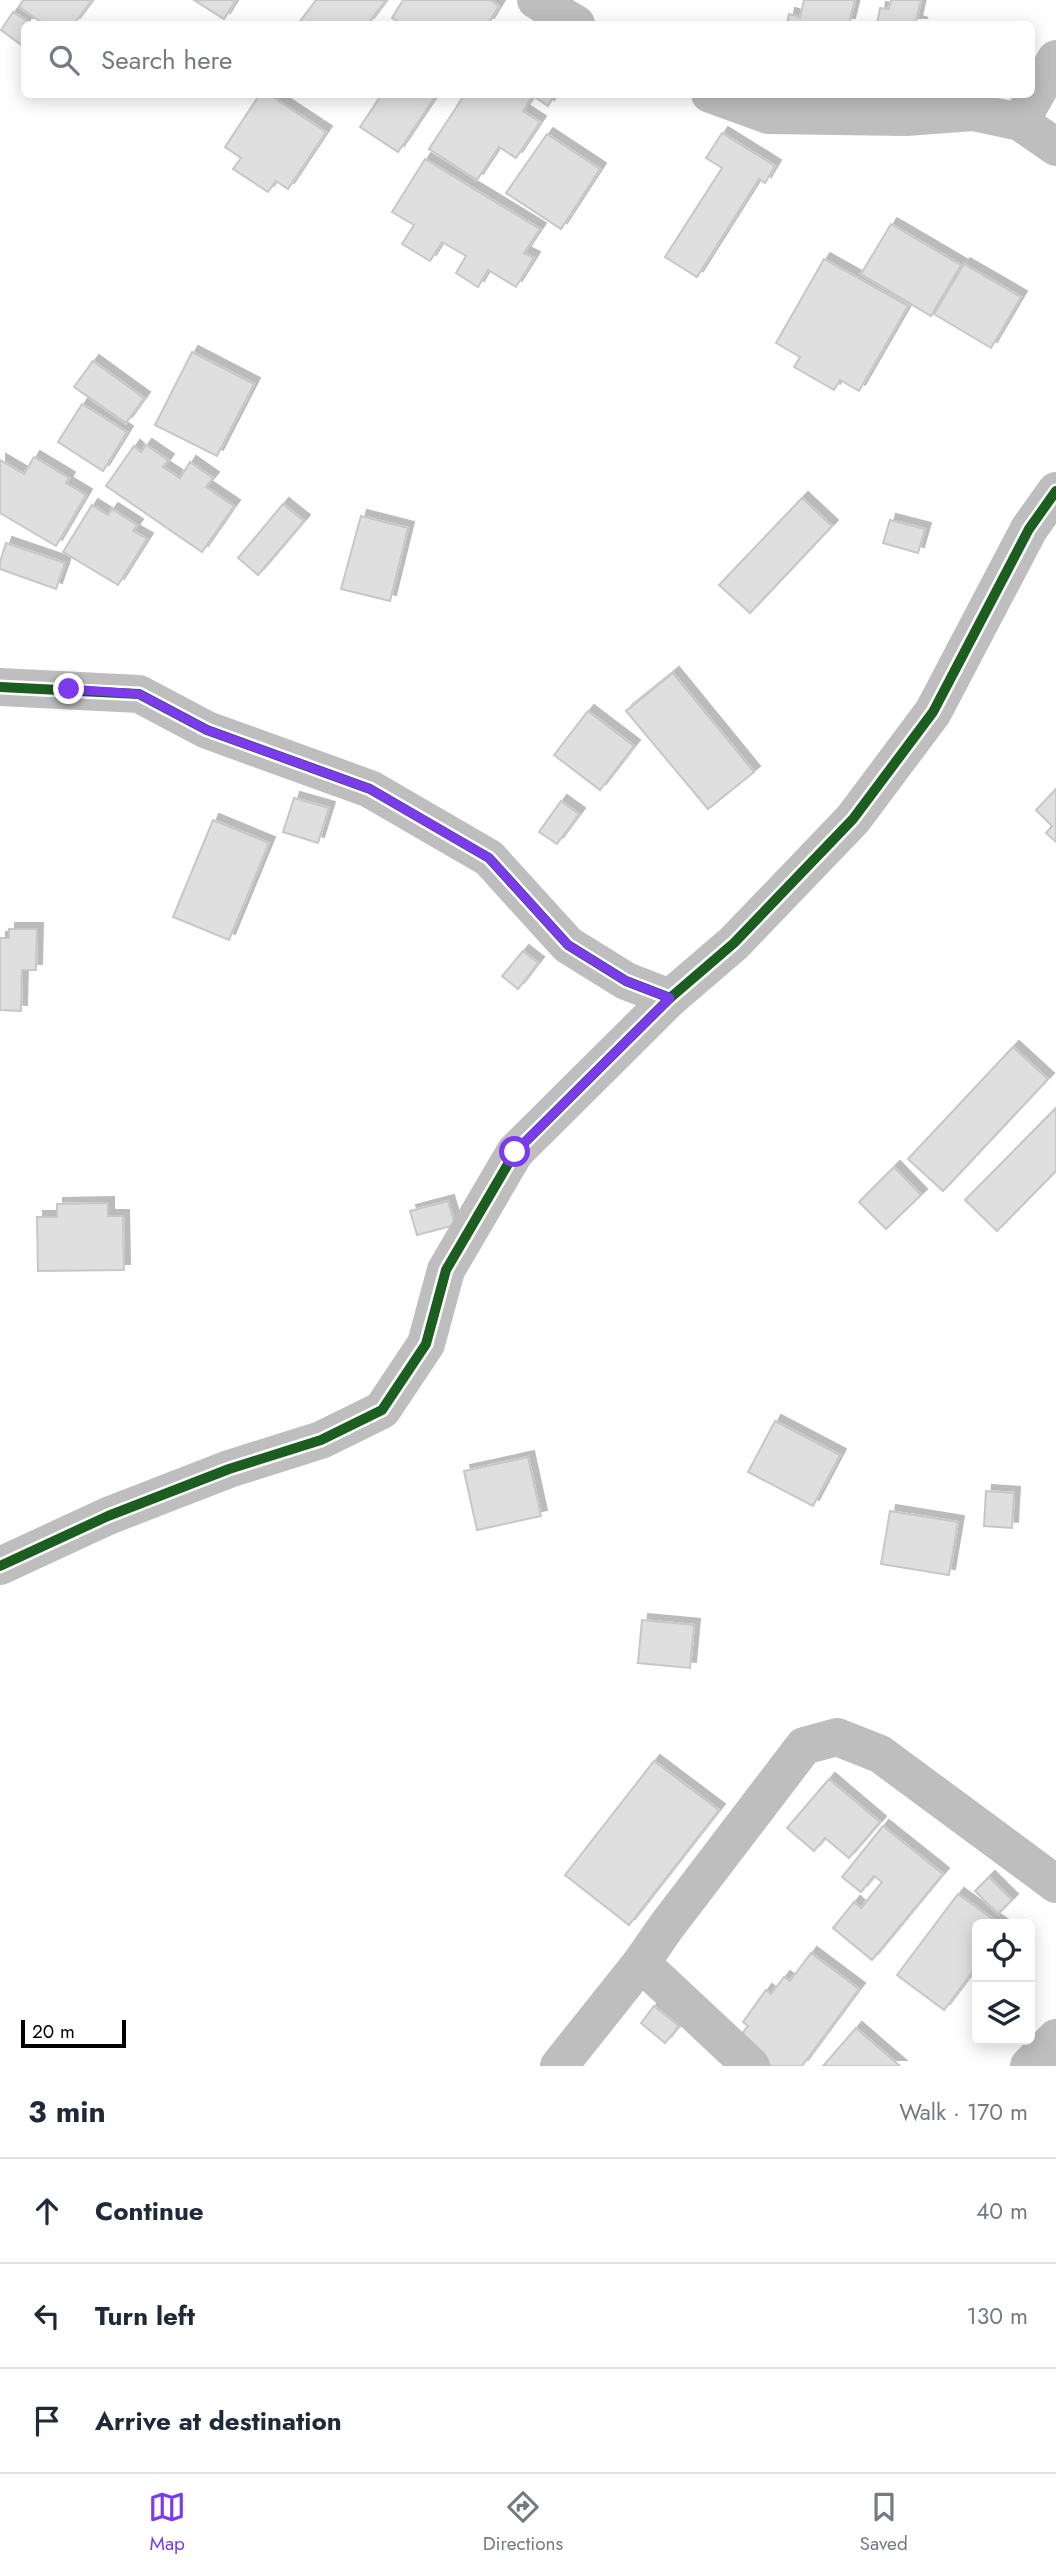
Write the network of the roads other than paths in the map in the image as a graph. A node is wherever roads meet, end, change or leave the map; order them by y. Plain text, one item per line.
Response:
1 (536, 0) edge
2 (571, 21) edge
3 (1056, 59) edge
4 (1035, 96) edge
5 (721, 98) edge
6 (1034, 98) edge
7 (1020, 122) junction
8 (1056, 147) edge
9 (1056, 491) edge
10 (0, 687) edge
11 (670, 998) junction
12 (0, 1566) edge
13 (1056, 1884) edge
14 (641, 1963) junction
15 (1056, 2038) edge
16 (559, 2066) edge
17 (751, 2066) edge
18 (1029, 2066) edge

1 - 2 street
3 - 4 street
5 - 7 street
6 - 7 street
7 - 8 street
9 - 11 street
10 - 11 street
11 - 12 street
13 - 14 street
14 - 16 street
14 - 17 street
15 - 18 street

